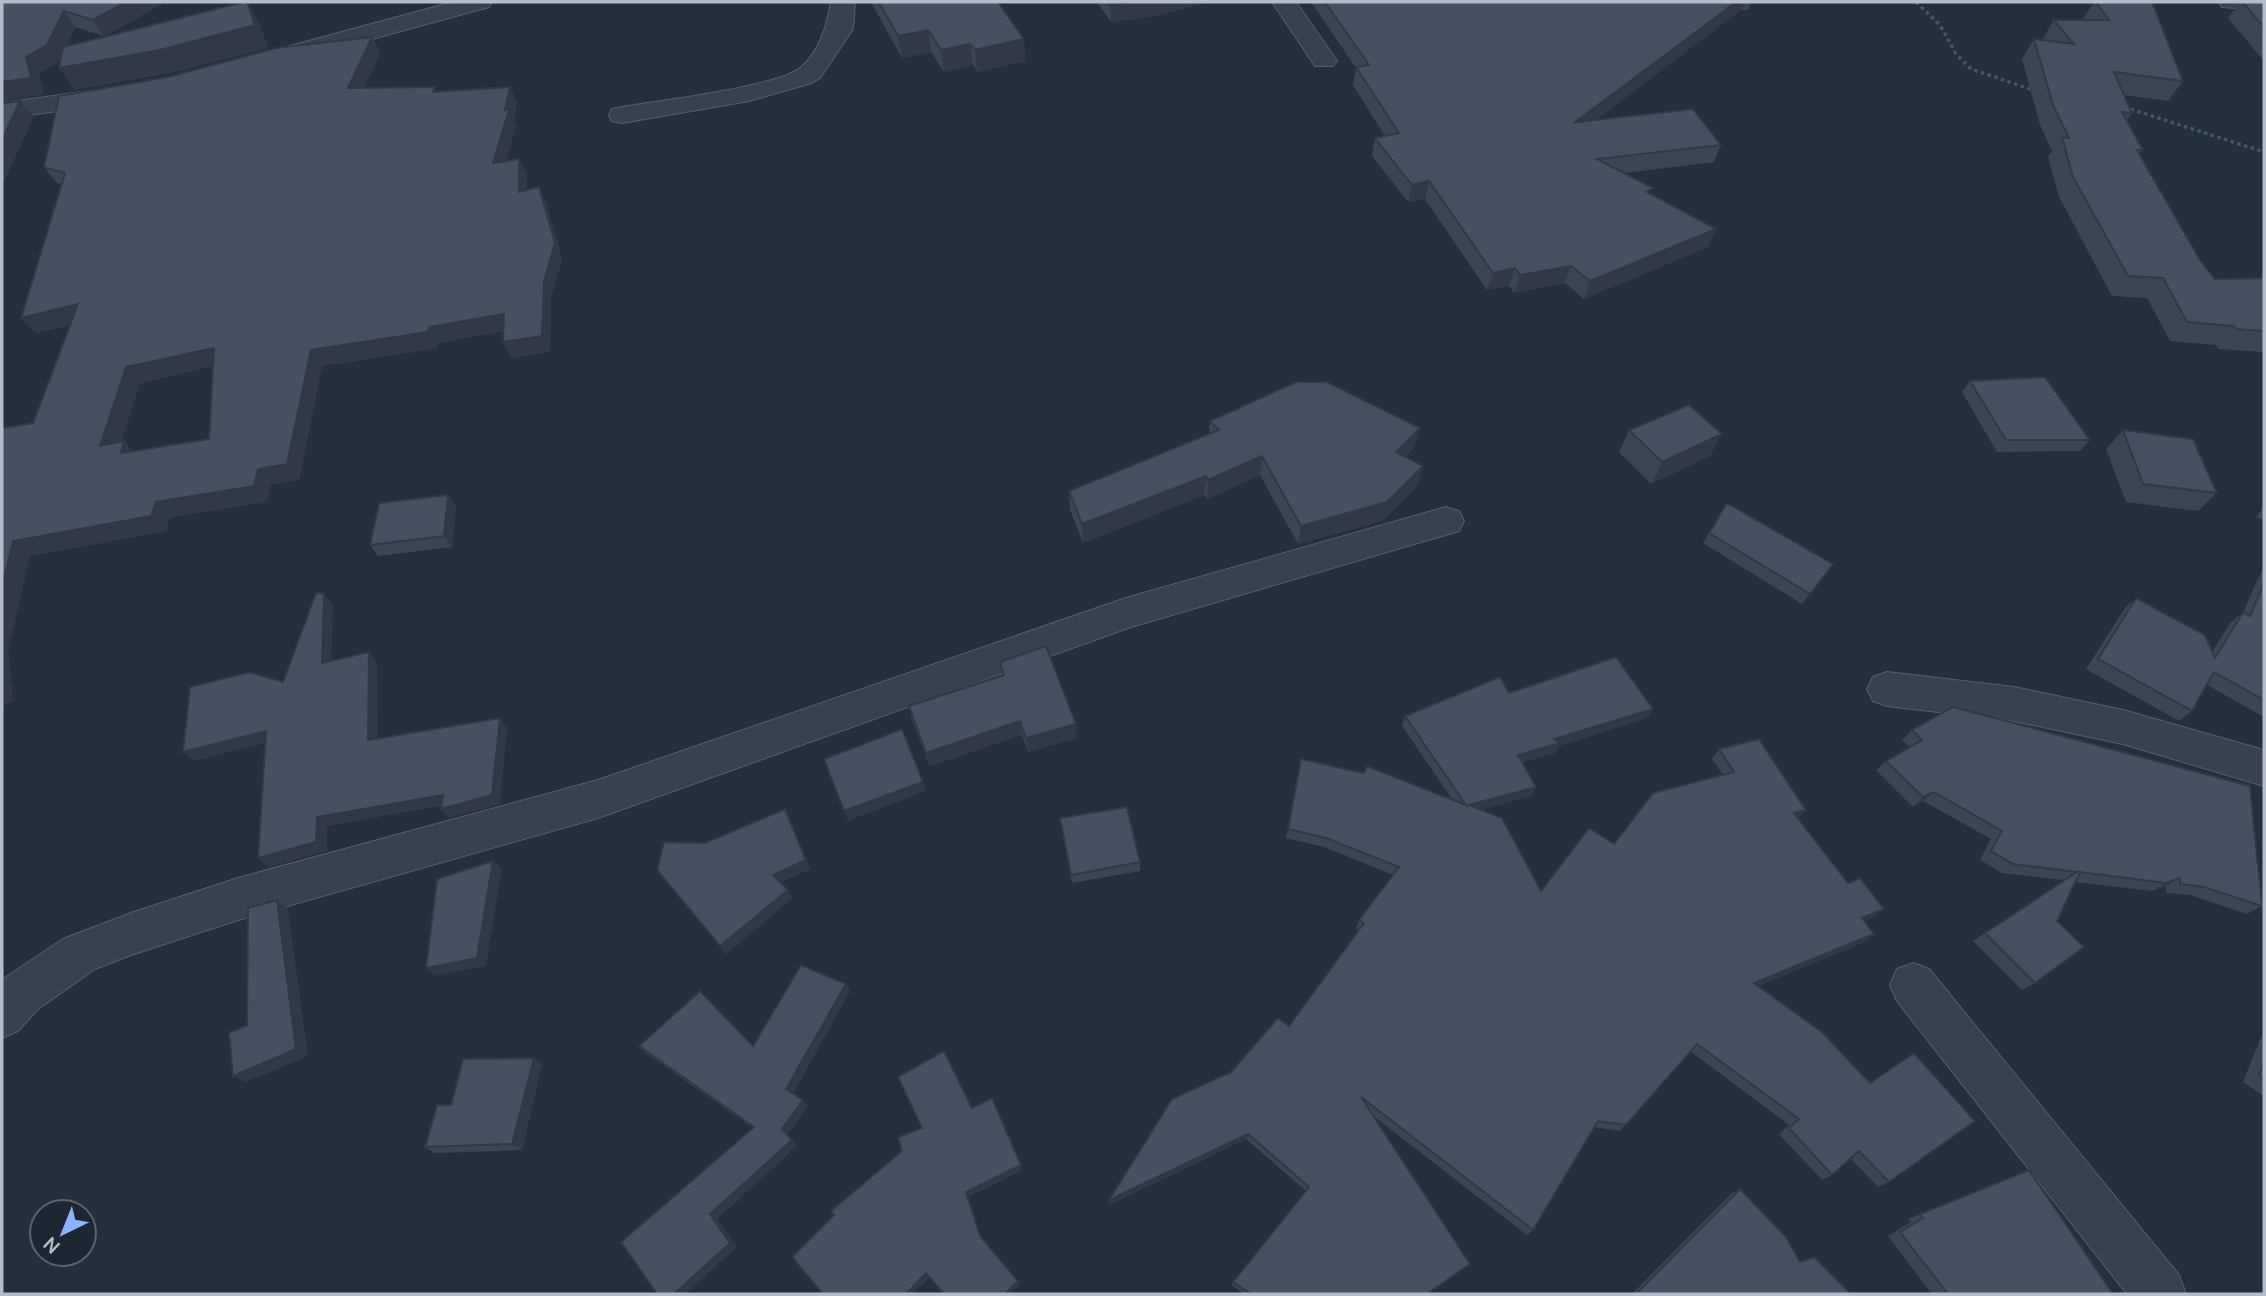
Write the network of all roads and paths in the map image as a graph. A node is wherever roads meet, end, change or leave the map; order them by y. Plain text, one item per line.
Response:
1 (480, 2) edge
2 (843, 2) edge
3 (1284, 2) edge
4 (1916, 2) edge
5 (2231, 2) edge
6 (2264, 3) edge
7 (420, 10) edge
8 (266, 60) edge
9 (1324, 61) dead end
10 (137, 92) edge
11 (2041, 92) edge
12 (2117, 105) edge
13 (2, 111) edge
14 (622, 116) dead end
15 (2264, 152) edge
16 (1446, 521) dead end
17 (1887, 689) dead end
18 (2264, 768) edge
19 (1913, 985) dead end
20 (2, 1015) edge
21 (2160, 1294) edge

1 - 7 street
2 - 14 street
3 - 9 street
4 - 11 path
5 - 6 street
7 - 8 street
10 - 13 street
12 - 15 path
16 - 20 street
17 - 18 street
19 - 21 street

